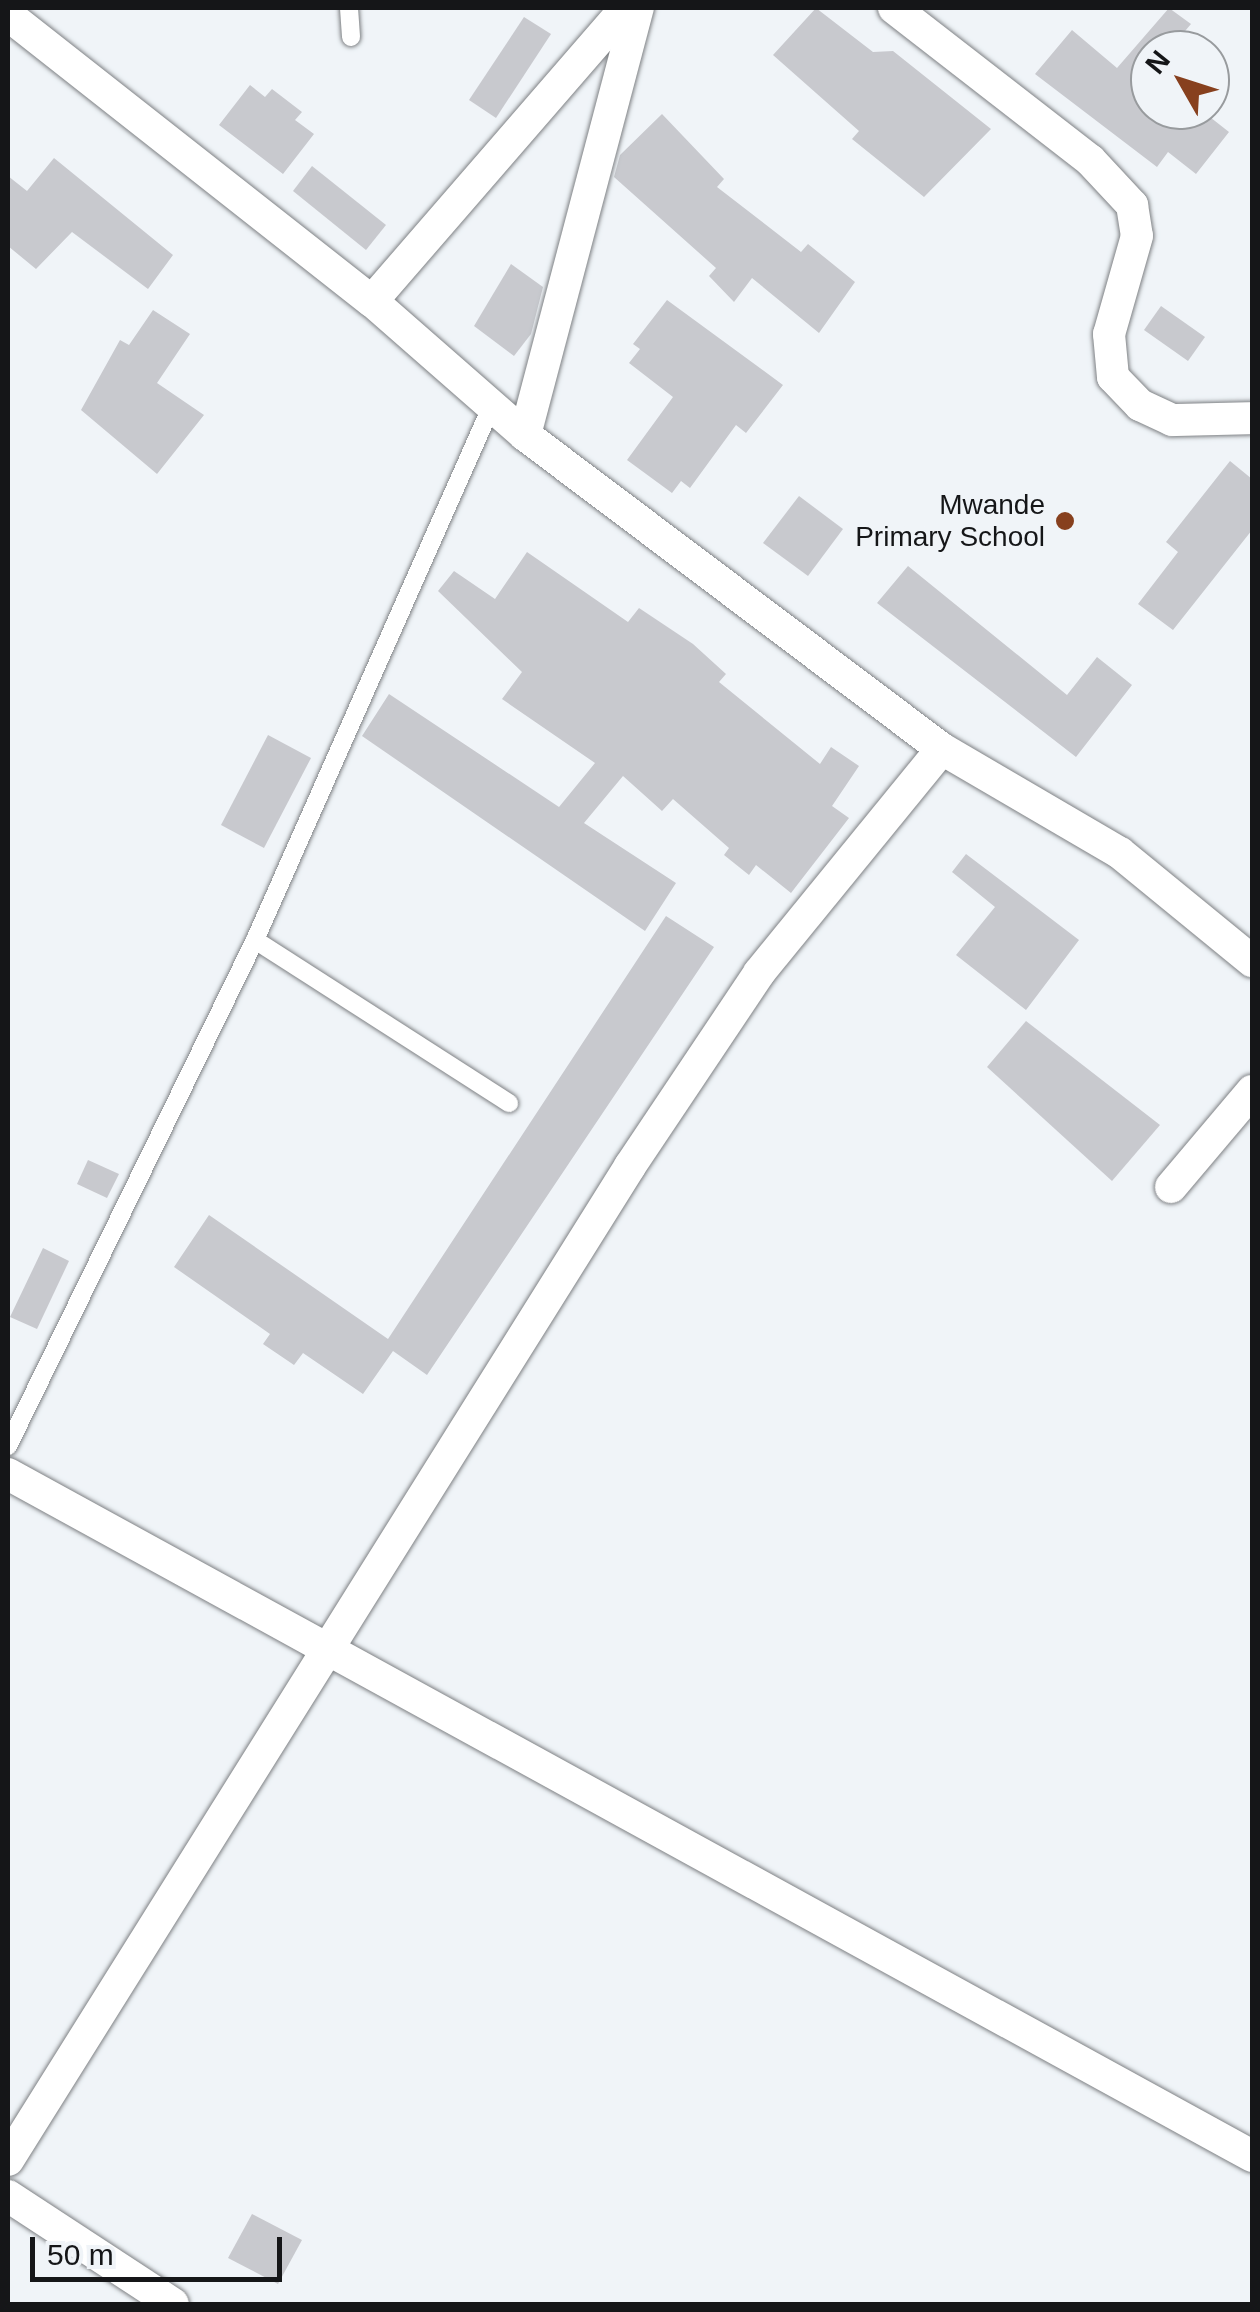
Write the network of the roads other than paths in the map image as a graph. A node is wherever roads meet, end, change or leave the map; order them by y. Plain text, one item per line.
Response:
1 (349, 8) edge
2 (626, 8) edge
3 (638, 8) edge
4 (894, 8) edge
5 (8, 15) edge
6 (351, 37) dead end
7 (372, 301) junction
8 (493, 403) junction
9 (1252, 418) edge
10 (525, 436) junction
11 (942, 750) junction
12 (255, 940) junction
13 (1252, 961) edge
14 (1252, 1090) edge
15 (509, 1103) dead end
16 (1171, 1187) dead end
17 (8, 1446) edge
18 (8, 1474) edge
19 (334, 1649) junction
20 (1252, 2156) edge
21 (8, 2160) edge
22 (8, 2196) edge
23 (173, 2304) edge

1 - 6 lane
2 - 7 street
3 - 10 street
4 - 9 street
5 - 7 street
7 - 8 street
8 - 10 street
8 - 12 lane
10 - 11 street
11 - 13 street
11 - 19 street
12 - 15 lane
12 - 17 lane
14 - 16 street
18 - 19 street
19 - 20 street
19 - 21 street
22 - 23 street

